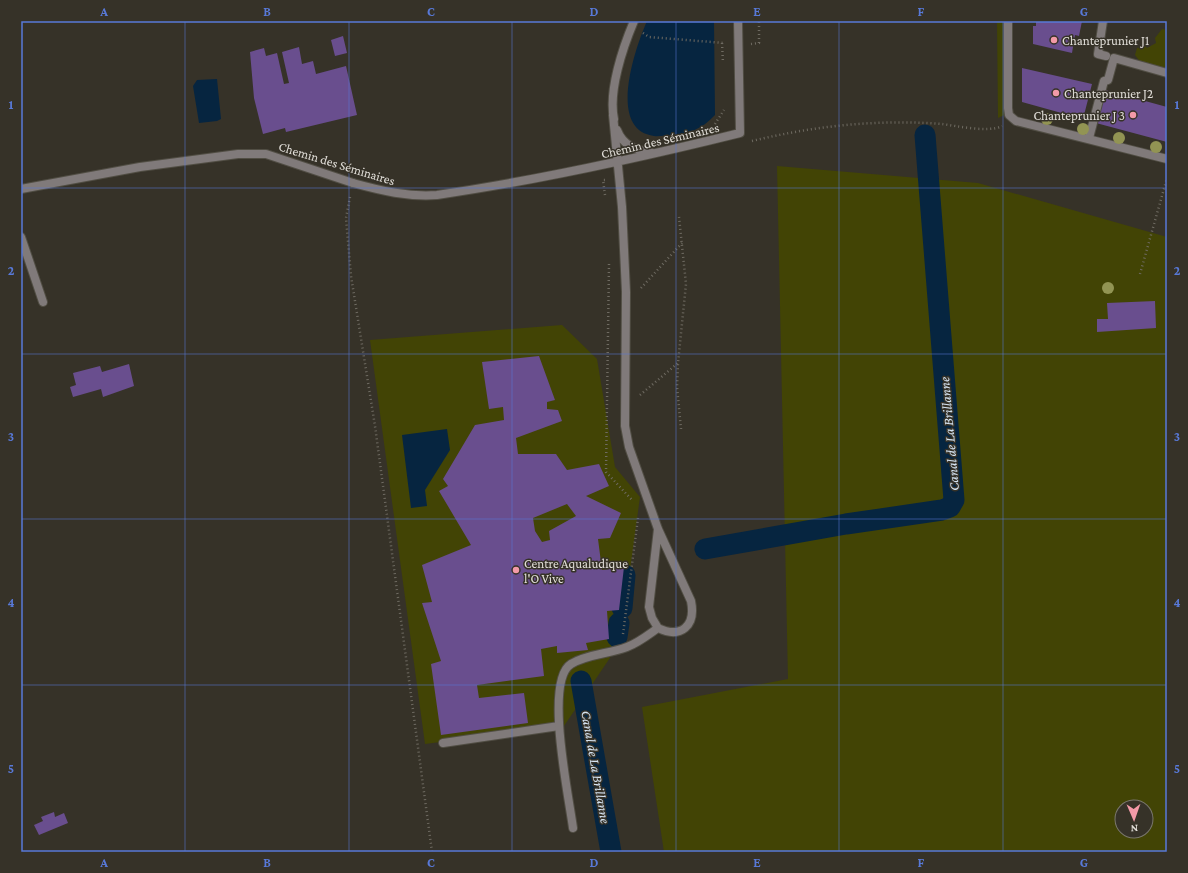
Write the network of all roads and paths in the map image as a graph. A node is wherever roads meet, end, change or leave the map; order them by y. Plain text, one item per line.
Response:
1 (738, 21) edge
2 (759, 21) edge
3 (1008, 21) edge
4 (1103, 21) edge
5 (632, 25) edge
6 (722, 43) junction
7 (737, 44) junction
8 (1106, 56) dead end
9 (723, 65) dead end
10 (1167, 73) edge
11 (725, 107) dead end
12 (613, 115) junction
13 (1010, 117) junction
14 (710, 127) dead end
15 (1089, 138) junction
16 (747, 142) dead end
17 (662, 152) junction
18 (1167, 159) edge
19 (618, 163) junction
20 (588, 169) junction
21 (619, 177) junction
22 (1167, 178) edge
23 (603, 180) junction
24 (353, 184) junction
25 (21, 189) edge
26 (605, 196) dead end
27 (680, 217) dead end
28 (21, 237) edge
29 (682, 243) junction
30 (609, 262) dead end
31 (1140, 274) dead end
32 (609, 292) junction
33 (626, 292) junction
34 (43, 302) dead end
35 (678, 363) junction
36 (624, 401) junction
37 (607, 402) junction
38 (681, 429) dead end
39 (635, 504) dead end
40 (638, 515) dead end
41 (658, 529) junction
42 (658, 628) junction
43 (623, 637) dead end
44 (559, 726) junction
45 (443, 743) dead end
46 (573, 828) dead end
47 (432, 852) edge

1 - 7 street
2 - 7 path
3 - 13 street
4 - 8 street
5 - 6 path
5 - 12 street
6 - 7 path
6 - 9 path
7 - 17 street, Chemin des Séminaires
10 - 15 street
11 - 14 path
12 - 17 street
12 - 19 street
13 - 15 street
13 - 16 path
15 - 18 street
17 - 19 street, Chemin des Séminaires
19 - 20 street, Chemin des Séminaires
19 - 21 street
20 - 23 path
20 - 24 street, Chemin des Séminaires
21 - 23 path
21 - 33 street
22 - 31 path
23 - 26 path
24 - 25 street, Chemin des Séminaires
24 - 47 path
27 - 29 path
28 - 34 street
29 - 33 path
29 - 35 path
30 - 32 path
32 - 33 path
32 - 37 path
33 - 36 street
35 - 36 path
35 - 38 path
36 - 37 path
36 - 41 street
37 - 39 path
40 - 43 path
41 - 42 street
41 - 42 street
42 - 44 street
44 - 45 street
44 - 46 street

